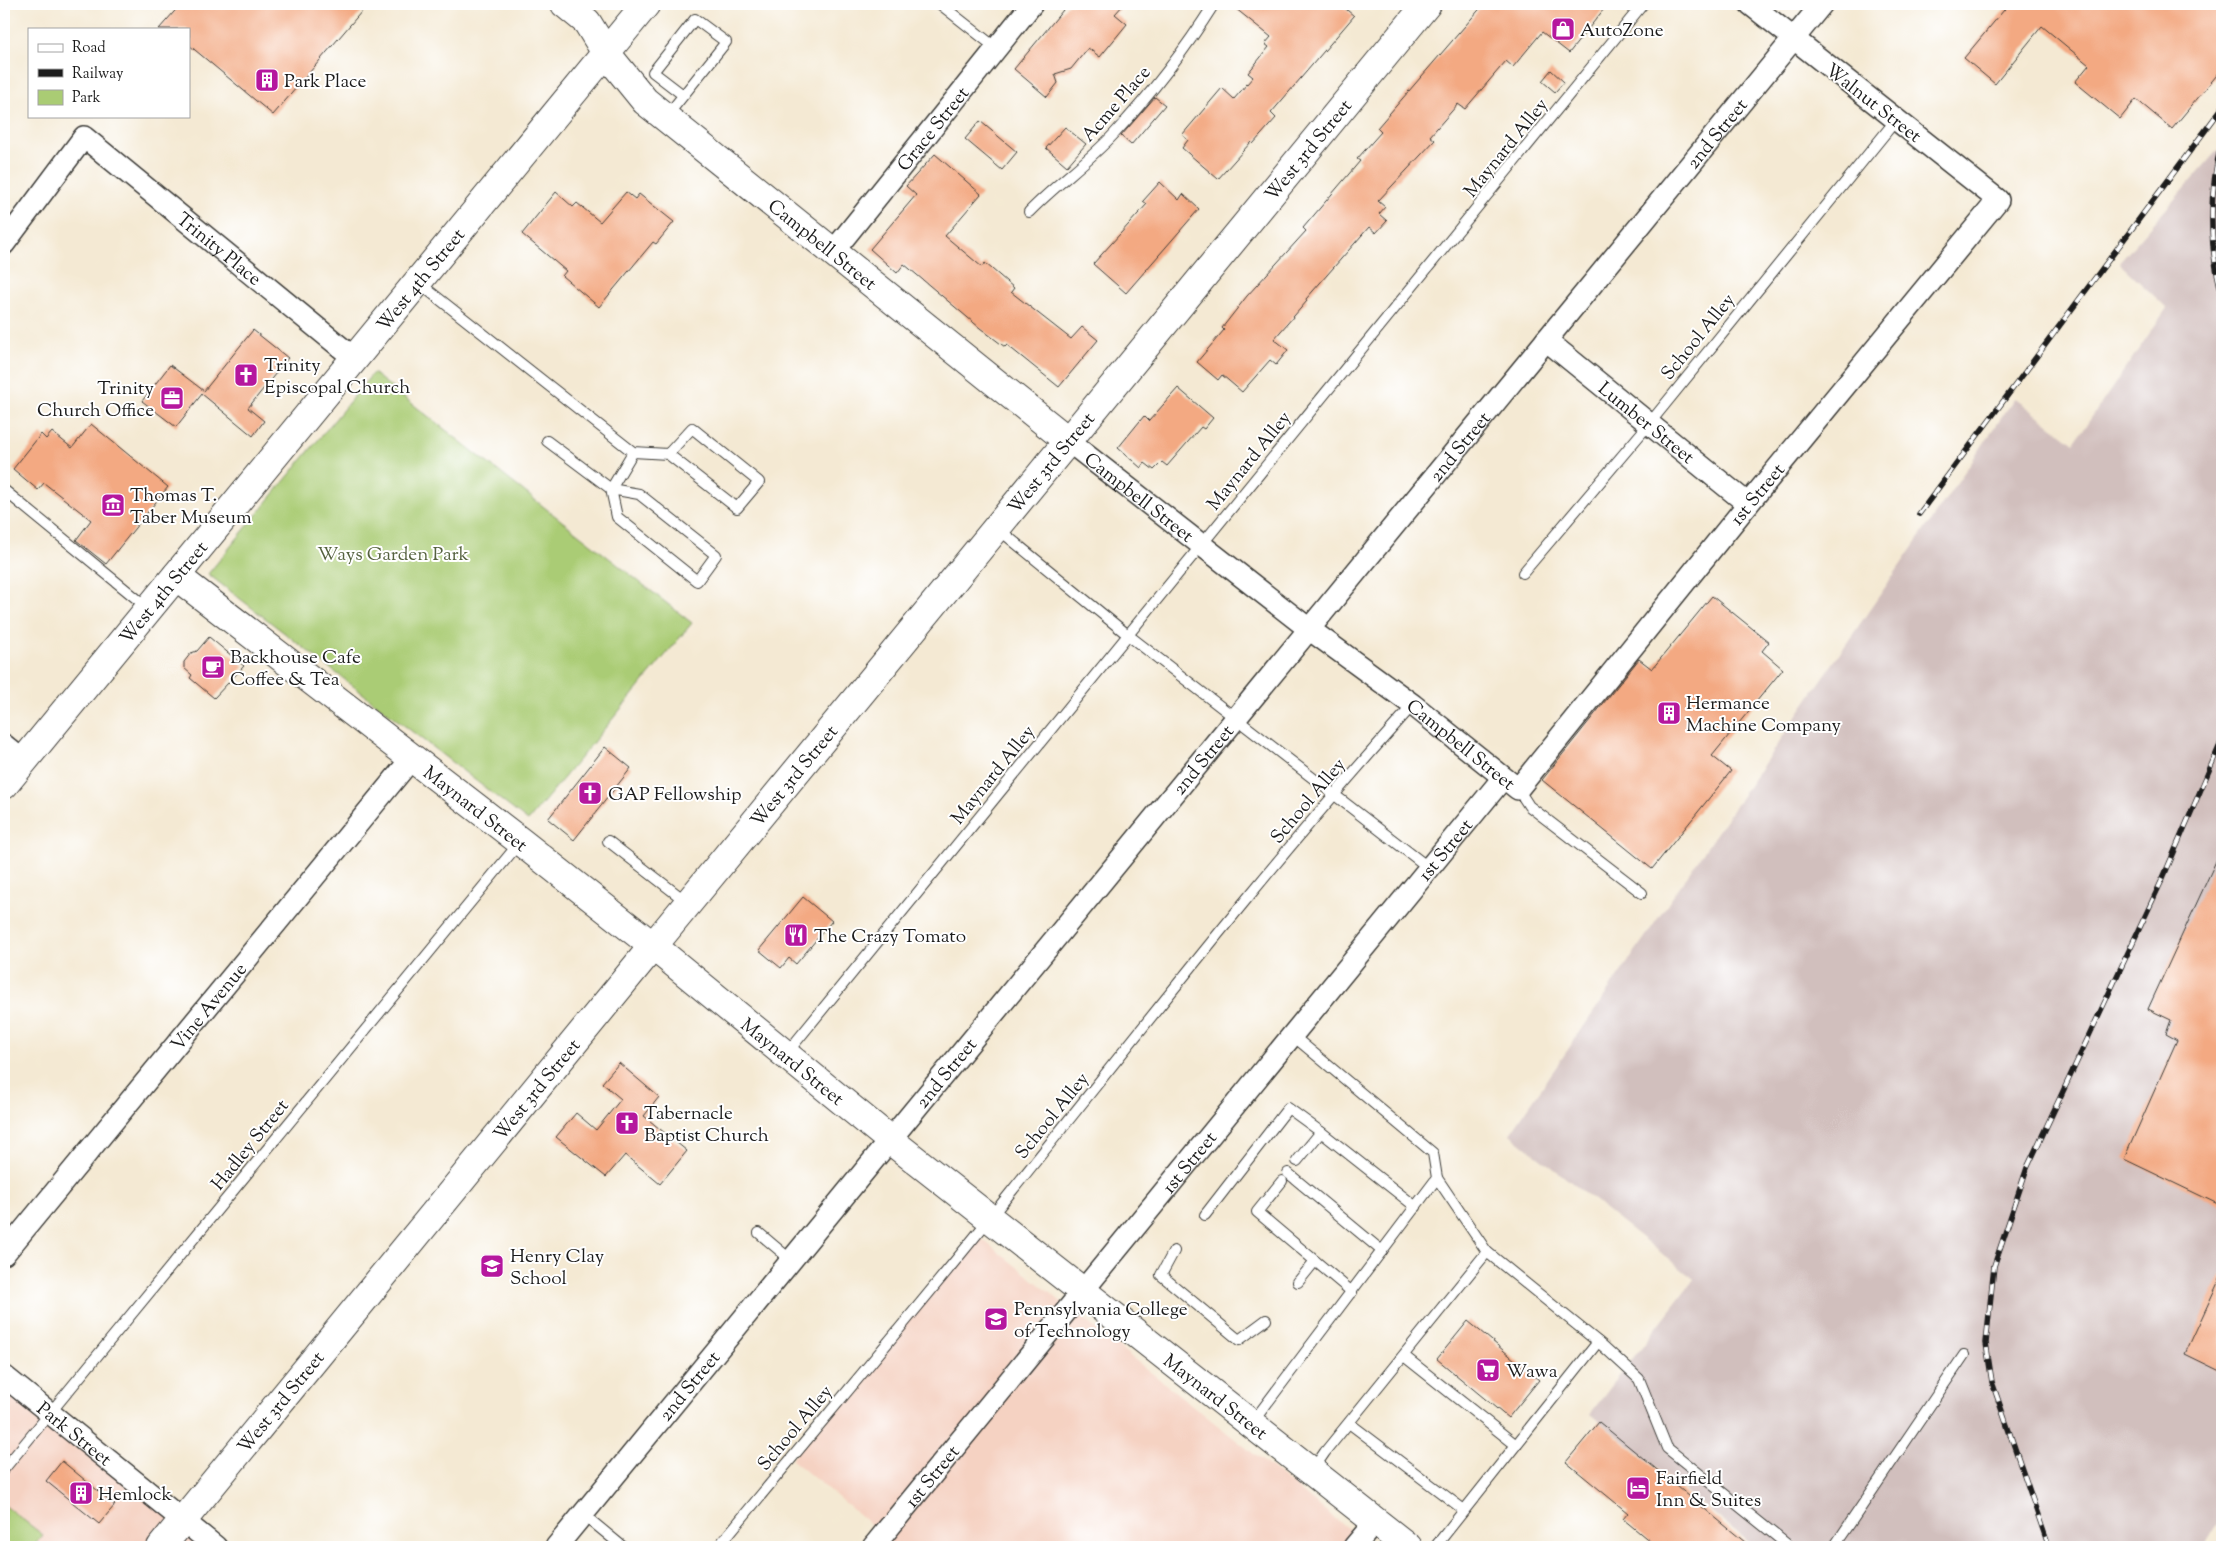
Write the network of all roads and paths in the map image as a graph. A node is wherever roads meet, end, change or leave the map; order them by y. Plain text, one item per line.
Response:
1 (565, 4) edge
2 (646, 4) edge
3 (940, 4) edge
4 (1032, 4) edge
5 (1214, 4) edge
6 (1427, 4) edge
7 (1643, 4) edge
8 (1750, 4) edge
9 (1822, 4) edge
10 (1794, 38) junction
11 (996, 48) junction
12 (606, 53) junction
13 (683, 95) junction
14 (666, 118) junction
15 (1896, 120) junction
16 (1998, 200) joint
17 (1029, 212) dead end
18 (4, 244) edge
19 (832, 253) junction
20 (418, 282) junction
21 (1546, 340) junction
22 (355, 359) junction
23 (1649, 424) junction
24 (1067, 440) junction
25 (548, 441) dead end
26 (633, 452) junction
27 (668, 454) junction
28 (611, 489) junction
29 (4, 490) edge
30 (1748, 504) junction
31 (996, 527) junction
32 (1202, 544) junction
33 (1523, 573) dead end
34 (176, 576) junction
35 (149, 609) junction
36 (1309, 629) junction
37 (1128, 635) junction
38 (1413, 705) junction
39 (1236, 718) junction
40 (14, 753) edge
41 (412, 758) junction
42 (1510, 784) junction
43 (4, 785) edge
44 (1334, 794) junction
45 (608, 840) dead end
46 (521, 842) junction
47 (1430, 868) junction
48 (1642, 892) dead end
49 (688, 904) junction
50 (653, 946) junction
51 (1292, 1035) junction
52 (785, 1055) junction
53 (1321, 1132) junction
54 (890, 1140) junction
55 (1297, 1161) dead end
56 (1438, 1178) junction
57 (1416, 1207) junction
58 (1205, 1215) dead end
59 (989, 1219) junction
60 (758, 1233) dead end
61 (1174, 1251) dead end
62 (1382, 1251) junction
63 (1487, 1252) junction
64 (4, 1254) edge
65 (791, 1260) junction
66 (1315, 1261) junction
67 (1298, 1282) dead end
68 (1082, 1291) junction
69 (1352, 1292) junction
70 (1266, 1320) dead end
71 (1598, 1342) junction
72 (1964, 1355) dead end
73 (1404, 1356) junction
74 (4, 1376) edge
75 (50, 1414) junction
76 (1349, 1423) junction
77 (1251, 1424) junction
78 (1516, 1445) junction
79 (4, 1469) edge
80 (1312, 1472) junction
81 (1464, 1510) junction
82 (583, 1514) junction
83 (183, 1521) junction
84 (1375, 1522) junction
85 (1398, 1544) edge
86 (161, 1547) edge
87 (216, 1547) edge
88 (556, 1547) edge
89 (623, 1547) edge
90 (718, 1547) edge
91 (873, 1547) edge
92 (1354, 1547) edge
93 (1435, 1547) edge
94 (1790, 1547) edge
95 (1834, 1547) edge

1 - 12 main road, Campbell Street
2 - 12 main road, West 4th Street
3 - 11 lane
4 - 11 street, Grace Street
5 - 17 lane, Acme Place
6 - 24 main road, West 3rd Street
7 - 32 lane, Maynard Alley
8 - 10 street, Walnut Street
9 - 10 street, 2nd Street
10 - 15 street, Walnut Street
10 - 21 street, 2nd Street
11 - 19 street, Grace Street
12 - 14 main road, Campbell Street
12 - 20 main road, West 4th Street
13 - 13 lane
13 - 14 lane
14 - 19 main road, Campbell Street
15 - 16 street, Walnut Street
15 - 23 lane, School Alley
16 - 30 street, 1st Street
18 - 22 street, Trinity Place
19 - 24 main road, Campbell Street
20 - 22 main road, West 4th Street
20 - 26 lane
21 - 23 street, Lumber Street
21 - 36 street, 2nd Street
22 - 34 main road, West 4th Street
23 - 30 street, Lumber Street
23 - 33 lane, School Alley
24 - 31 main road, West 3rd Street
24 - 32 street, Campbell Street
25 - 28 lane
26 - 27 lane
26 - 28 lane
27 - 27 lane
28 - 28 lane
29 - 35 lane
30 - 42 street, 1st Street
31 - 37 lane
31 - 49 main road, West 3rd Street
32 - 36 street, Campbell Street
32 - 37 lane, Maynard Alley
34 - 35 main road, West 4th Street
34 - 41 main road, Maynard Street
35 - 40 main road, West 4th Street
36 - 38 street, Campbell Street
36 - 39 street, 2nd Street
37 - 39 lane
37 - 52 lane, Maynard Alley
38 - 42 street, Campbell Street
38 - 44 lane, School Alley
39 - 44 lane
39 - 54 street, 2nd Street
40 - 43 main road, West 4th Street
41 - 46 main road, Maynard Street
41 - 64 street, Vine Avenue
42 - 47 street, 1st Street
42 - 48 lane, Campbell Street
44 - 47 lane
44 - 59 lane, School Alley
45 - 49 lane
46 - 50 main road, Maynard Street
46 - 75 lane, Hadley Street
47 - 51 street, 1st Street
49 - 50 main road, West 3rd Street
50 - 52 main road, Maynard Street
50 - 83 main road, West 3rd Street
51 - 56 lane
51 - 68 street, 1st Street
52 - 54 main road, Maynard Street
53 - 55 lane
53 - 57 lane
53 - 58 lane
54 - 59 main road, Maynard Street
54 - 65 street, 2nd Street
56 - 57 lane
56 - 63 lane
57 - 62 lane
59 - 68 main road, Maynard Street
59 - 90 lane, School Alley
60 - 65 lane
61 - 70 lane
62 - 66 lane
62 - 69 lane
63 - 71 lane
63 - 73 lane
65 - 82 street, 2nd Street
66 - 67 lane
66 - 69 lane
68 - 77 main road, Maynard Street
68 - 91 street, 1st Street
69 - 77 lane
71 - 78 lane
71 - 94 lane
72 - 95 lane
73 - 76 lane
73 - 78 lane
74 - 75 street, Park Street
75 - 79 lane, Hadley Street
75 - 83 street, Park Street
76 - 80 lane
76 - 81 lane
77 - 80 main road, Maynard Street
78 - 81 lane
80 - 84 main road, Maynard Street
81 - 93 lane
82 - 88 street, 2nd Street
82 - 89 lane
83 - 86 main road, West 3rd Street
83 - 87 street, Park Street
84 - 85 main road, Maynard Street
84 - 92 street

